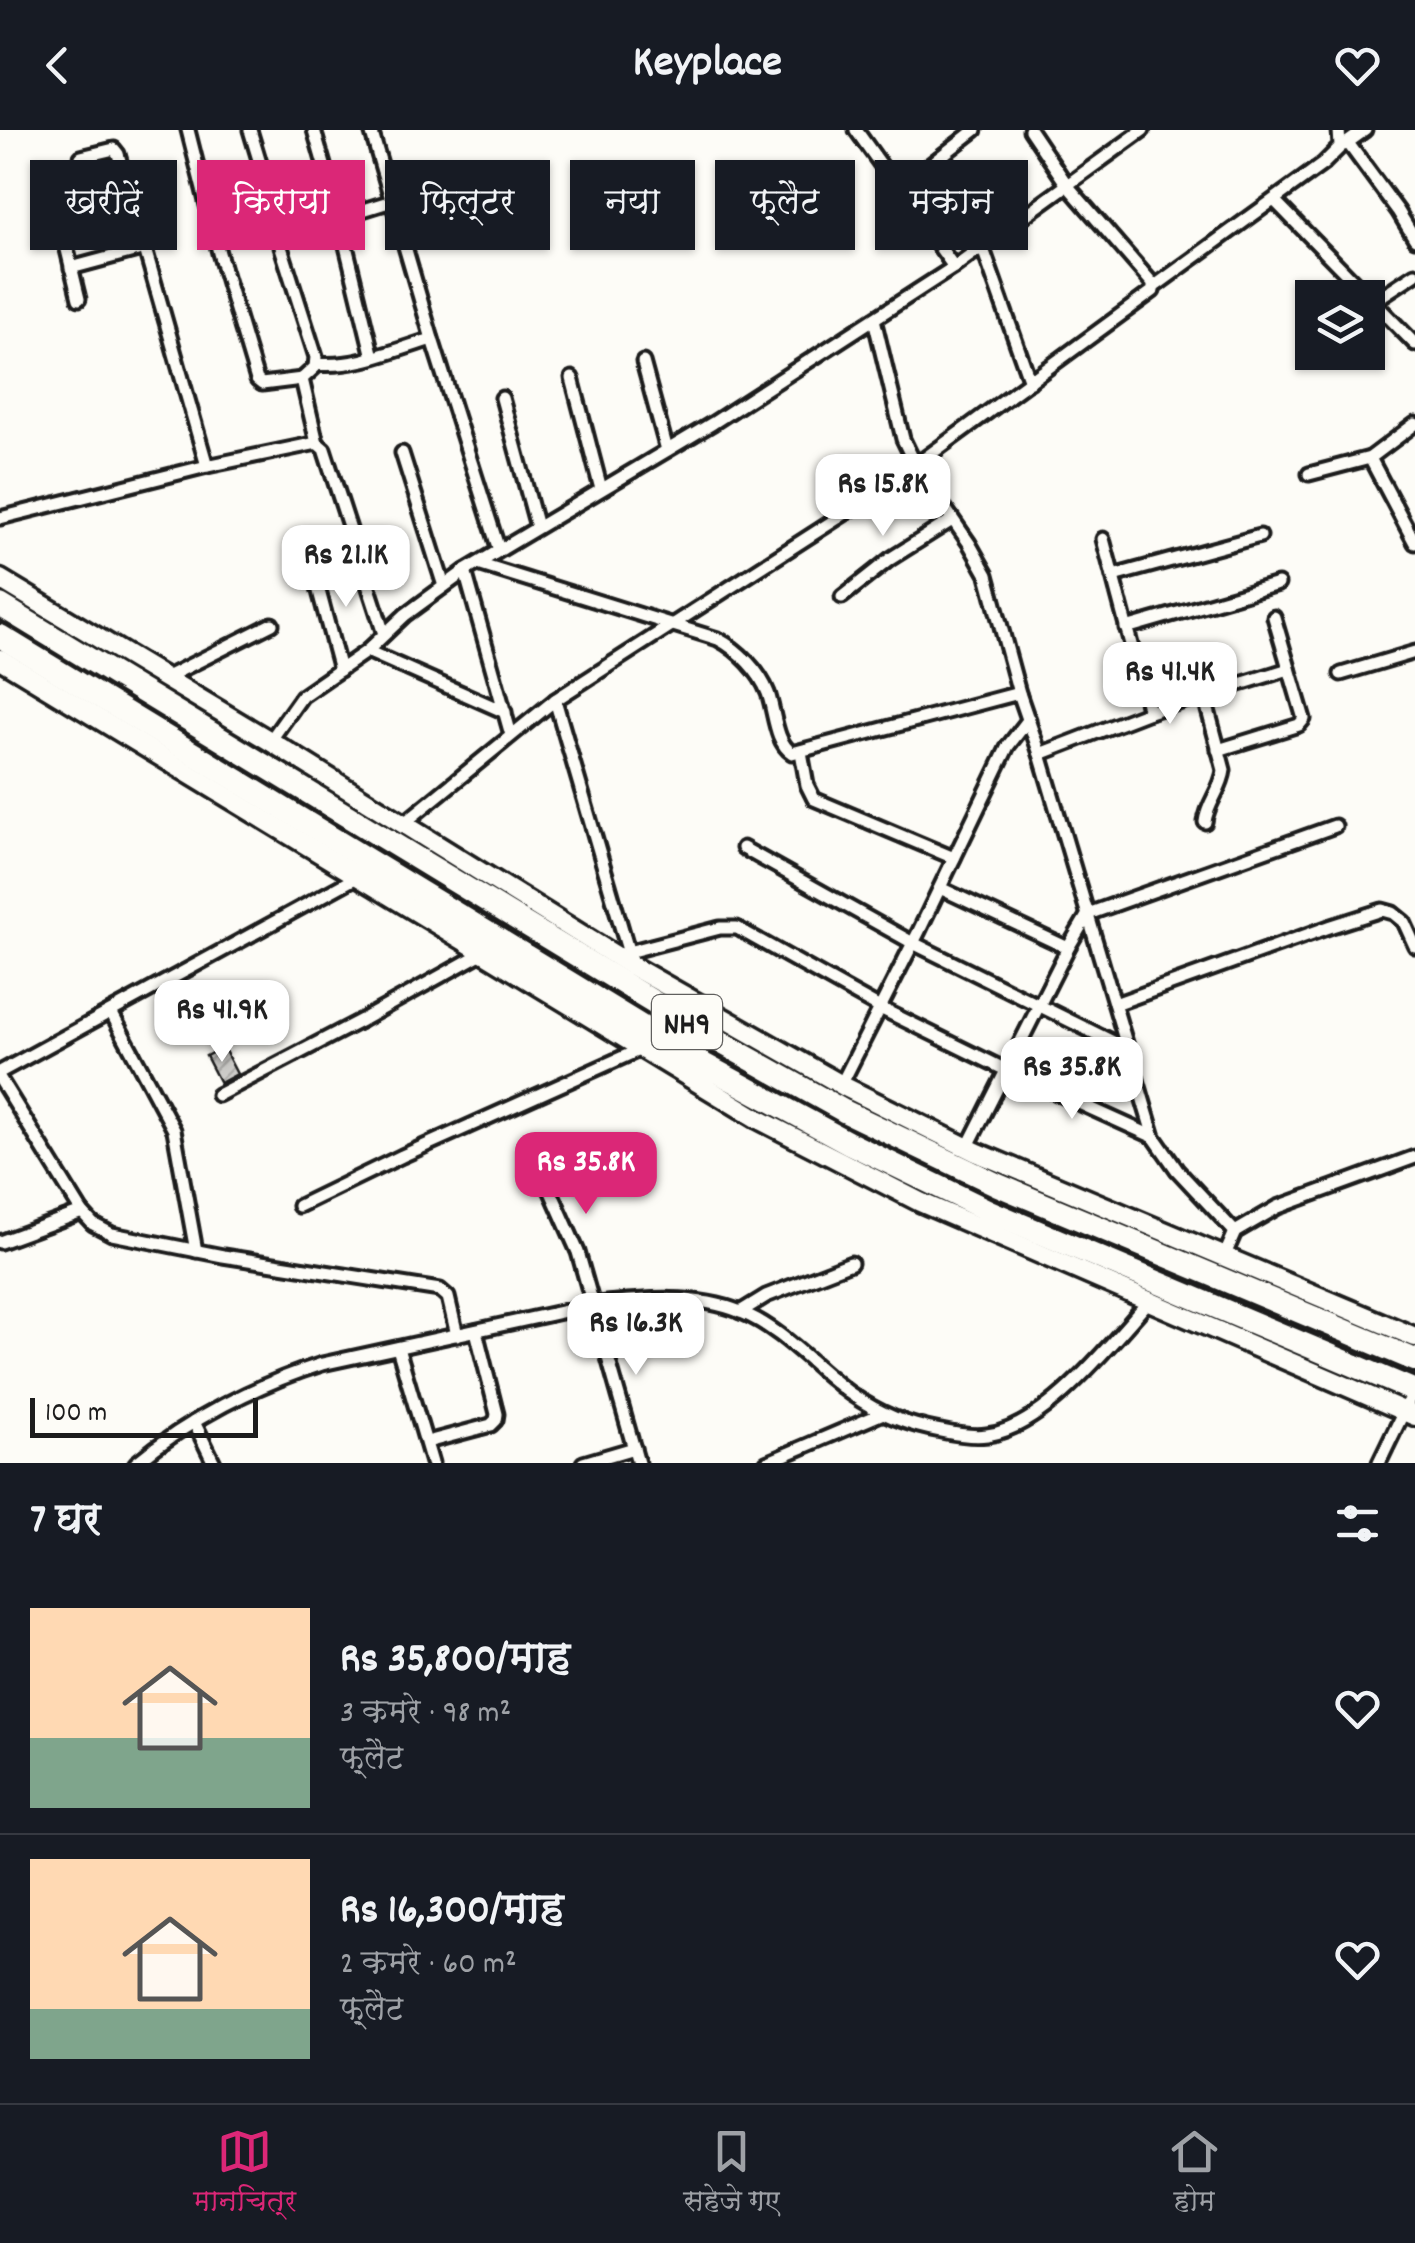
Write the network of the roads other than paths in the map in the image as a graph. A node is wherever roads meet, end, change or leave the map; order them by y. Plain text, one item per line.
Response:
1 (188, 130) edge
2 (250, 130) edge
3 (314, 130) edge
4 (371, 130) edge
5 (856, 130) edge
6 (974, 130) edge
7 (1030, 130) edge
8 (1142, 130) edge
9 (1339, 130) edge
10 (1365, 130) edge
11 (1344, 145) junction
12 (82, 156) dead end
13 (119, 160) edge
14 (259, 160) edge
15 (323, 160) edge
16 (878, 160) edge
17 (935, 160) edge
18 (385, 177) edge
19 (1066, 184) junction
20 (1275, 201) junction
21 (1028, 212) edge
22 (1414, 236) edge
23 (68, 250) edge
24 (137, 250) edge
25 (145, 250) edge
26 (282, 250) edge
27 (347, 250) edge
28 (406, 250) edge
29 (941, 250) edge
30 (977, 250) edge
31 (983, 250) edge
32 (72, 268) junction
33 (954, 268) junction
34 (1415, 274) edge
35 (1353, 280) edge
36 (1155, 286) junction
37 (1385, 294) edge
38 (79, 299) dead end
39 (1385, 313) edge
40 (874, 319) junction
41 (432, 340) junction
42 (1415, 344) edge
43 (372, 357) junction
44 (643, 362) dead end
45 (316, 364) junction
46 (572, 378) dead end
47 (302, 379) junction
48 (1030, 382) junction
49 (502, 398) dead end
50 (1415, 424) edge
51 (318, 443) junction
52 (667, 450) junction
53 (402, 453) dead end
54 (1370, 458) junction
55 (207, 466) junction
56 (916, 466) junction
57 (1309, 474) dead end
58 (601, 490) junction
59 (0, 518) edge
60 (952, 520) junction
61 (537, 528) junction
62 (1260, 536) dead end
63 (1103, 539) dead end
64 (1415, 543) edge
65 (499, 550) junction
66 (311, 561) dead end
67 (478, 564) junction
68 (465, 571) junction
69 (1113, 576) junction
70 (0, 579) edge
71 (1278, 584) dead end
72 (444, 586) junction
73 (842, 597) dead end
74 (0, 605) edge
75 (1274, 617) dead end
76 (272, 624) dead end
77 (672, 625) junction
78 (1126, 628) junction
79 (384, 634) junction
80 (0, 636) edge
81 (367, 651) junction
82 (1415, 652) edge
83 (0, 659) edge
84 (1289, 669) junction
85 (340, 670) junction
86 (1341, 674) dead end
87 (164, 678) junction
88 (1019, 693) junction
89 (1204, 695) junction
90 (555, 700) junction
91 (505, 712) junction
92 (1149, 712) junction
93 (1028, 718) junction
94 (511, 735) junction
95 (270, 741) junction
96 (1218, 750) junction
97 (801, 752) junction
98 (1040, 754) junction
99 (1206, 822) dead end
100 (403, 824) junction
101 (1336, 826) dead end
102 (743, 848) dead end
103 (954, 858) junction
104 (357, 877) junction
105 (940, 888) junction
106 (1088, 914) junction
107 (913, 943) junction
108 (1415, 946) edge
109 (1068, 948) junction
110 (482, 953) junction
111 (630, 959) junction
112 (1115, 1004) junction
113 (1038, 1006) junction
114 (880, 1008) junction
115 (111, 1012) junction
116 (640, 1050) junction
117 (1129, 1050) junction
118 (1006, 1070) junction
119 (0, 1076) edge
120 (841, 1084) junction
121 (218, 1095) dead end
122 (1154, 1137) junction
123 (531, 1148) dead end
124 (967, 1148) junction
125 (1415, 1157) edge
126 (299, 1206) dead end
127 (82, 1212) junction
128 (1235, 1232) junction
129 (0, 1242) edge
130 (196, 1250) junction
131 (1224, 1257) junction
132 (851, 1263) dead end
133 (1149, 1301) junction
134 (593, 1305) junction
135 (740, 1312) junction
136 (476, 1331) junction
137 (457, 1335) junction
138 (1415, 1337) edge
139 (398, 1348) junction
140 (1415, 1360) edge
141 (1411, 1406) edge
142 (881, 1414) junction
143 (194, 1422) junction
144 (427, 1442) junction
145 (634, 1448) junction
146 (136, 1463) edge
147 (214, 1463) edge
148 (432, 1463) edge
149 (583, 1463) edge
150 (638, 1463) edge
151 (766, 1463) edge
152 (1379, 1463) edge

1 - 47 street
2 - 14 street
3 - 15 street
4 - 18 street
5 - 16 street
6 - 17 street
7 - 19 street
8 - 19 street
9 - 11 street
10 - 11 street
11 - 20 street
11 - 22 street
12 - 13 street
19 - 21 street
19 - 36 street
20 - 35 street
20 - 36 street
23 - 32 street
24 - 32 street
25 - 55 street
26 - 45 street
27 - 43 street
28 - 41 street
29 - 33 street
30 - 33 street
31 - 48 street
32 - 38 street
33 - 40 street
34 - 37 street
36 - 48 street
39 - 42 street
40 - 52 street
40 - 56 street
41 - 43 street
41 - 65 street
43 - 45 street
44 - 52 street
45 - 47 street
46 - 58 street
47 - 51 street
48 - 56 street
49 - 61 street
50 - 54 street
51 - 55 street
51 - 79 street
52 - 58 street
53 - 72 street
54 - 57 street
54 - 64 street
55 - 59 street
56 - 60 street
56 - 77 street
58 - 61 street
60 - 73 street
60 - 88 street
61 - 65 street
62 - 69 street
63 - 69 street
65 - 67 street
66 - 85 street
67 - 68 street
67 - 77 street
68 - 72 street
68 - 91 street
69 - 78 street
70 - 87 main road
71 - 78 street
72 - 79 street
74 - 140 highway, NH9
75 - 84 street
76 - 87 street
77 - 90 street
77 - 97 street
78 - 92 street
79 - 81 street
80 - 141 highway, NH9
81 - 85 street
81 - 91 street
82 - 86 street
83 - 104 main road
84 - 89 street
84 - 96 street
85 - 95 street
87 - 95 main road
88 - 93 street
88 - 97 street
89 - 92 street
89 - 96 street
90 - 94 street
90 - 111 street
91 - 94 street
92 - 98 street
93 - 98 street
93 - 103 street
94 - 100 street
95 - 100 main road
96 - 99 street
97 - 103 street
98 - 106 street
100 - 111 main road
101 - 106 street
102 - 107 street
103 - 105 street
104 - 110 main road
104 - 115 street
105 - 107 street
105 - 109 street
106 - 109 street
106 - 112 street
107 - 113 street
107 - 114 street
108 - 112 street
109 - 113 street
110 - 116 main road
110 - 121 street
111 - 114 street
111 - 120 main road
112 - 117 street
113 - 117 street
113 - 118 street
114 - 118 street
114 - 120 street
115 - 119 street
115 - 130 street
116 - 126 street
116 - 133 main road
117 - 122 street
118 - 122 street
118 - 124 street
119 - 127 street
120 - 124 main road
122 - 128 street
123 - 134 street
124 - 131 main road
125 - 128 street
127 - 129 street
127 - 130 street
128 - 131 street
130 - 137 street
131 - 138 main road
132 - 135 street
133 - 141 main road
133 - 142 street
134 - 135 street
134 - 136 street
134 - 145 street
135 - 142 street
136 - 137 street
136 - 144 street
137 - 139 street
139 - 143 street
139 - 144 street
141 - 152 street
142 - 151 street
143 - 146 street
143 - 147 street
144 - 148 street
145 - 149 street
145 - 150 street

